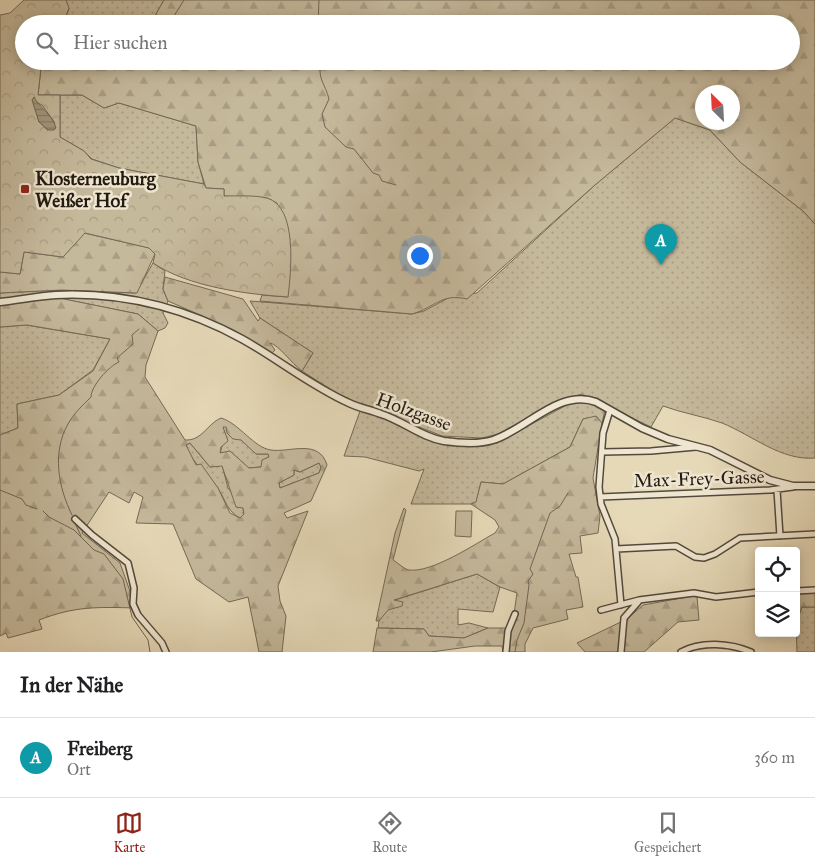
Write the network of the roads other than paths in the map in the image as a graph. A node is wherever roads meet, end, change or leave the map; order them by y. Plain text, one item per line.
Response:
1 (0, 302) edge
2 (610, 410) junction
3 (668, 439) junction
4 (698, 446) junction
5 (667, 449) junction
6 (602, 452) junction
7 (770, 480) junction
8 (799, 486) junction
9 (815, 486) edge
10 (770, 490) junction
11 (777, 490) junction
12 (600, 497) junction
13 (76, 519) dead end
14 (815, 534) edge
15 (780, 536) junction
16 (616, 549) junction
17 (815, 590) edge
18 (800, 591) edge
19 (755, 592) edge
20 (640, 600) junction
21 (621, 605) junction
22 (601, 610) dead end
23 (515, 614) dead end
24 (166, 652) edge
25 (506, 652) edge
26 (621, 652) edge
27 (681, 652) edge
28 (750, 652) edge

1 - 2 street, Holzgasse
2 - 3 street, Holzgasse
2 - 6 street
3 - 4 street, Holzgasse
3 - 5 street
4 - 5 street
4 - 7 street, Holzgasse
5 - 6 street
6 - 12 street
7 - 8 street, Holzgasse
7 - 10 street
8 - 9 street, Holzgasse
8 - 11 street, Max-Frey-Gasse
10 - 11 street, Max-Frey-Gasse
10 - 12 street, Max-Frey-Gasse
11 - 15 street
12 - 16 street
13 - 24 street
14 - 15 street
15 - 16 street
16 - 21 street
17 - 18 street
19 - 20 street
20 - 21 street
20 - 26 street
21 - 22 street
23 - 25 street
27 - 28 street

